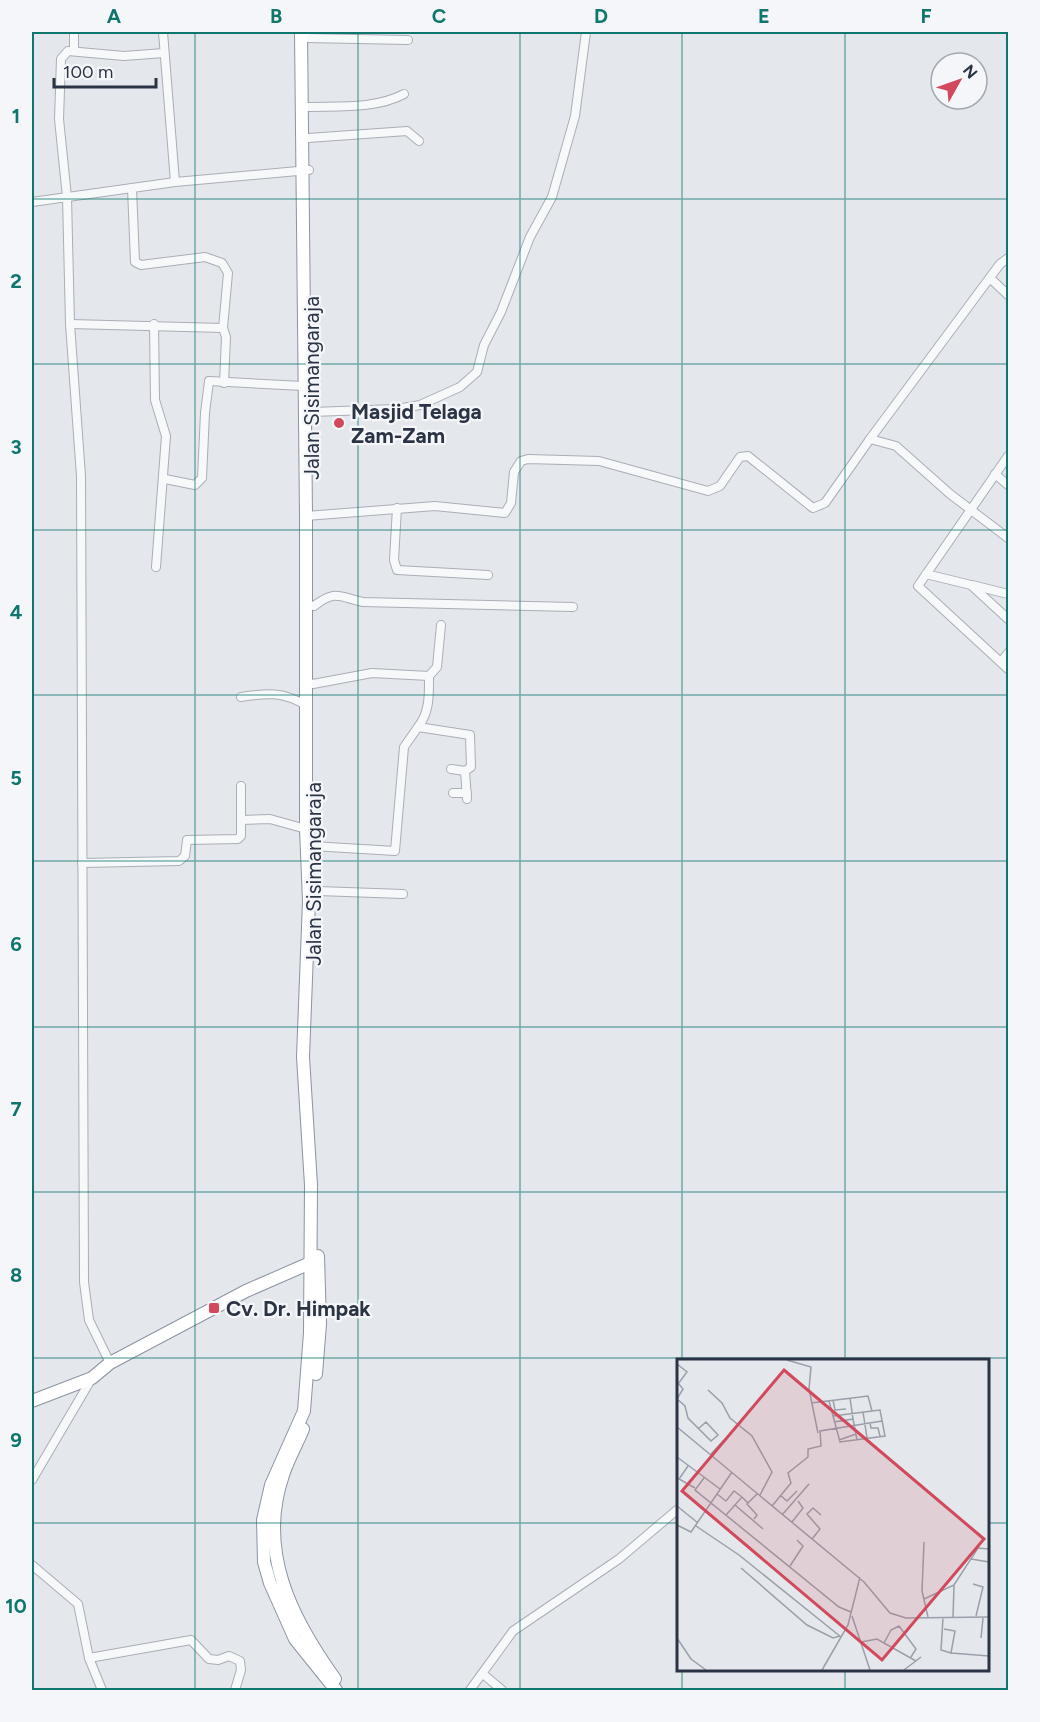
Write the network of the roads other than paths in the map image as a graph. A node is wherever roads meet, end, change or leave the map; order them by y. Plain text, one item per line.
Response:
1 (74, 32) edge
2 (163, 32) edge
3 (586, 32) edge
4 (304, 34) edge
5 (408, 40) dead end
6 (74, 51) junction
7 (164, 53) junction
8 (404, 94) dead end
9 (307, 107) junction
10 (308, 138) junction
11 (419, 141) dead end
12 (305, 170) junction
13 (175, 182) junction
14 (132, 188) junction
15 (68, 197) junction
16 (32, 202) edge
17 (1008, 258) edge
18 (991, 279) junction
19 (1008, 295) edge
20 (70, 324) junction
21 (154, 324) junction
22 (223, 328) junction
23 (224, 383) junction
24 (303, 386) junction
25 (310, 419) junction
26 (870, 439) junction
27 (1008, 456) edge
28 (995, 474) junction
29 (165, 479) junction
30 (1008, 485) edge
31 (397, 508) junction
32 (972, 509) junction
33 (309, 516) junction
34 (1008, 538) edge
35 (156, 567) dead end
36 (926, 574) junction
37 (488, 575) dead end
38 (971, 585) junction
39 (1008, 594) edge
40 (310, 605) junction
41 (573, 607) dead end
42 (1008, 619) edge
43 (441, 625) dead end
44 (1008, 653) edge
45 (1001, 662) junction
46 (1008, 669) edge
47 (429, 676) junction
48 (310, 683) junction
49 (241, 697) dead end
50 (307, 706) junction
51 (418, 726) junction
52 (451, 769) dead end
53 (465, 771) junction
54 (241, 786) dead end
55 (453, 793) dead end
56 (241, 820) junction
57 (306, 829) junction
58 (310, 856) junction
59 (82, 862) junction
60 (403, 894) dead end
61 (312, 901) junction
62 (313, 1259) junction
63 (110, 1363) junction
64 (92, 1378) junction
65 (32, 1401) edge
66 (32, 1480) edge
67 (677, 1510) edge
68 (32, 1565) edge
69 (89, 1658) junction
70 (483, 1674) junction
71 (102, 1690) edge
72 (235, 1690) edge
73 (336, 1690) edge
74 (344, 1690) edge
75 (470, 1690) edge
76 (502, 1690) edge

1 - 6 street
2 - 7 street
3 - 25 street
4 - 5 street
4 - 9 highway, Jalan Sisimangaraja
4 - 12 highway, Jalan Sisimangaraja
6 - 7 street
6 - 15 street
7 - 13 street
8 - 9 street
9 - 10 highway, Jalan Sisimangaraja
10 - 11 street
10 - 12 highway, Jalan Sisimangaraja
12 - 13 street
12 - 24 highway, Jalan Sisimangaraja
12 - 25 highway, Jalan Sisimangaraja
13 - 14 street
14 - 15 street
14 - 22 street
15 - 16 street
15 - 20 street
17 - 18 street
18 - 19 street
18 - 26 street
20 - 21 street
20 - 59 street
21 - 22 street
21 - 29 street
22 - 23 street
23 - 24 street
23 - 29 street
24 - 25 highway, Jalan Sisimangaraja
25 - 33 highway, Jalan Sisimangaraja
26 - 31 street
26 - 32 street
27 - 28 street
28 - 30 street
28 - 32 street
29 - 35 street
31 - 33 street
31 - 37 street
32 - 34 street
32 - 36 street
33 - 40 highway, Jalan Sisimangaraja
36 - 38 street
36 - 45 street
38 - 39 street
38 - 42 street
40 - 41 street
40 - 48 highway, Jalan Sisimangaraja
43 - 47 street
44 - 45 street
45 - 46 street
47 - 48 street
47 - 51 street
48 - 50 highway, Jalan Sisimangaraja
48 - 58 highway, Jalan Sisimangaraja
49 - 50 street
50 - 57 highway, Jalan Sisimangaraja
51 - 53 street
51 - 58 street
52 - 53 street
53 - 55 street
54 - 56 street
56 - 57 street
56 - 59 street
57 - 58 highway, Jalan Sisimangaraja
58 - 61 highway, Jalan Sisimangaraja
59 - 63 street
60 - 61 street
61 - 62 highway, Jalan Sisimangaraja
62 - 63 highway
62 - 73 highway
62 - 74 highway, Jalan Sisimangaraja
63 - 64 highway
64 - 65 highway
64 - 66 street
67 - 70 street
68 - 69 street
69 - 71 street
69 - 72 street
70 - 75 street
70 - 76 street

